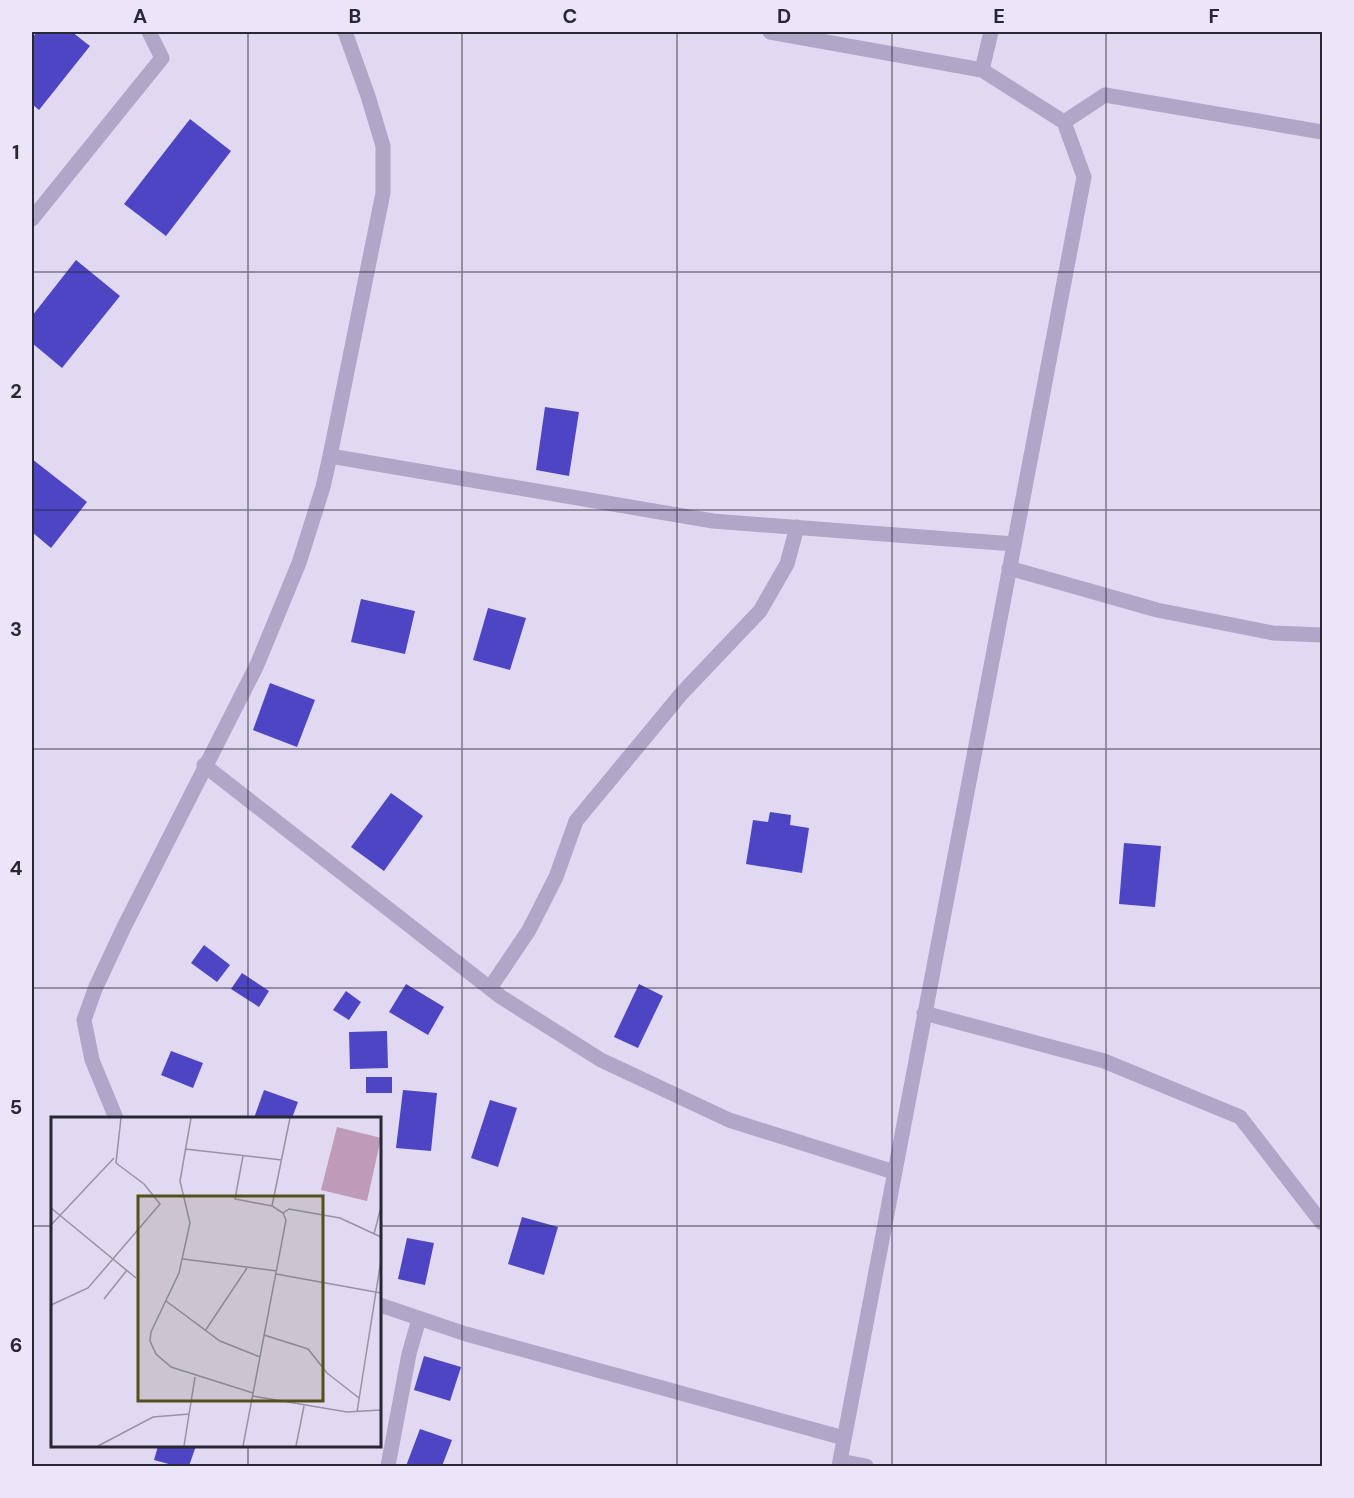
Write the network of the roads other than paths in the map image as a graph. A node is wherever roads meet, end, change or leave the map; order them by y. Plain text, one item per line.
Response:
1 (149, 32) edge
2 (345, 32) edge
3 (770, 32) edge
4 (991, 32) edge
5 (982, 70) junction
6 (1064, 122) junction
7 (1323, 132) edge
8 (32, 219) edge
9 (330, 456) junction
10 (797, 527) junction
11 (1014, 544) junction
12 (1009, 568) junction
13 (1323, 635) edge
14 (204, 765) junction
15 (490, 988) junction
16 (924, 1013) junction
17 (115, 1117) edge
18 (894, 1172) junction
19 (1323, 1223) edge
20 (381, 1305) edge
21 (418, 1319) junction
22 (844, 1438) junction
23 (839, 1464) edge
24 (388, 1467) edge
25 (866, 1467) edge

1 - 8 street
2 - 9 street
3 - 5 street
4 - 5 street
5 - 6 street
6 - 7 street
6 - 11 street
9 - 10 street
9 - 14 street
10 - 11 street
10 - 15 street
11 - 12 street
12 - 13 street
12 - 16 street
14 - 15 street
14 - 17 street
15 - 18 street
16 - 18 street
16 - 19 street
18 - 22 street
20 - 21 street
21 - 22 street
21 - 24 street
22 - 23 street
23 - 25 street

